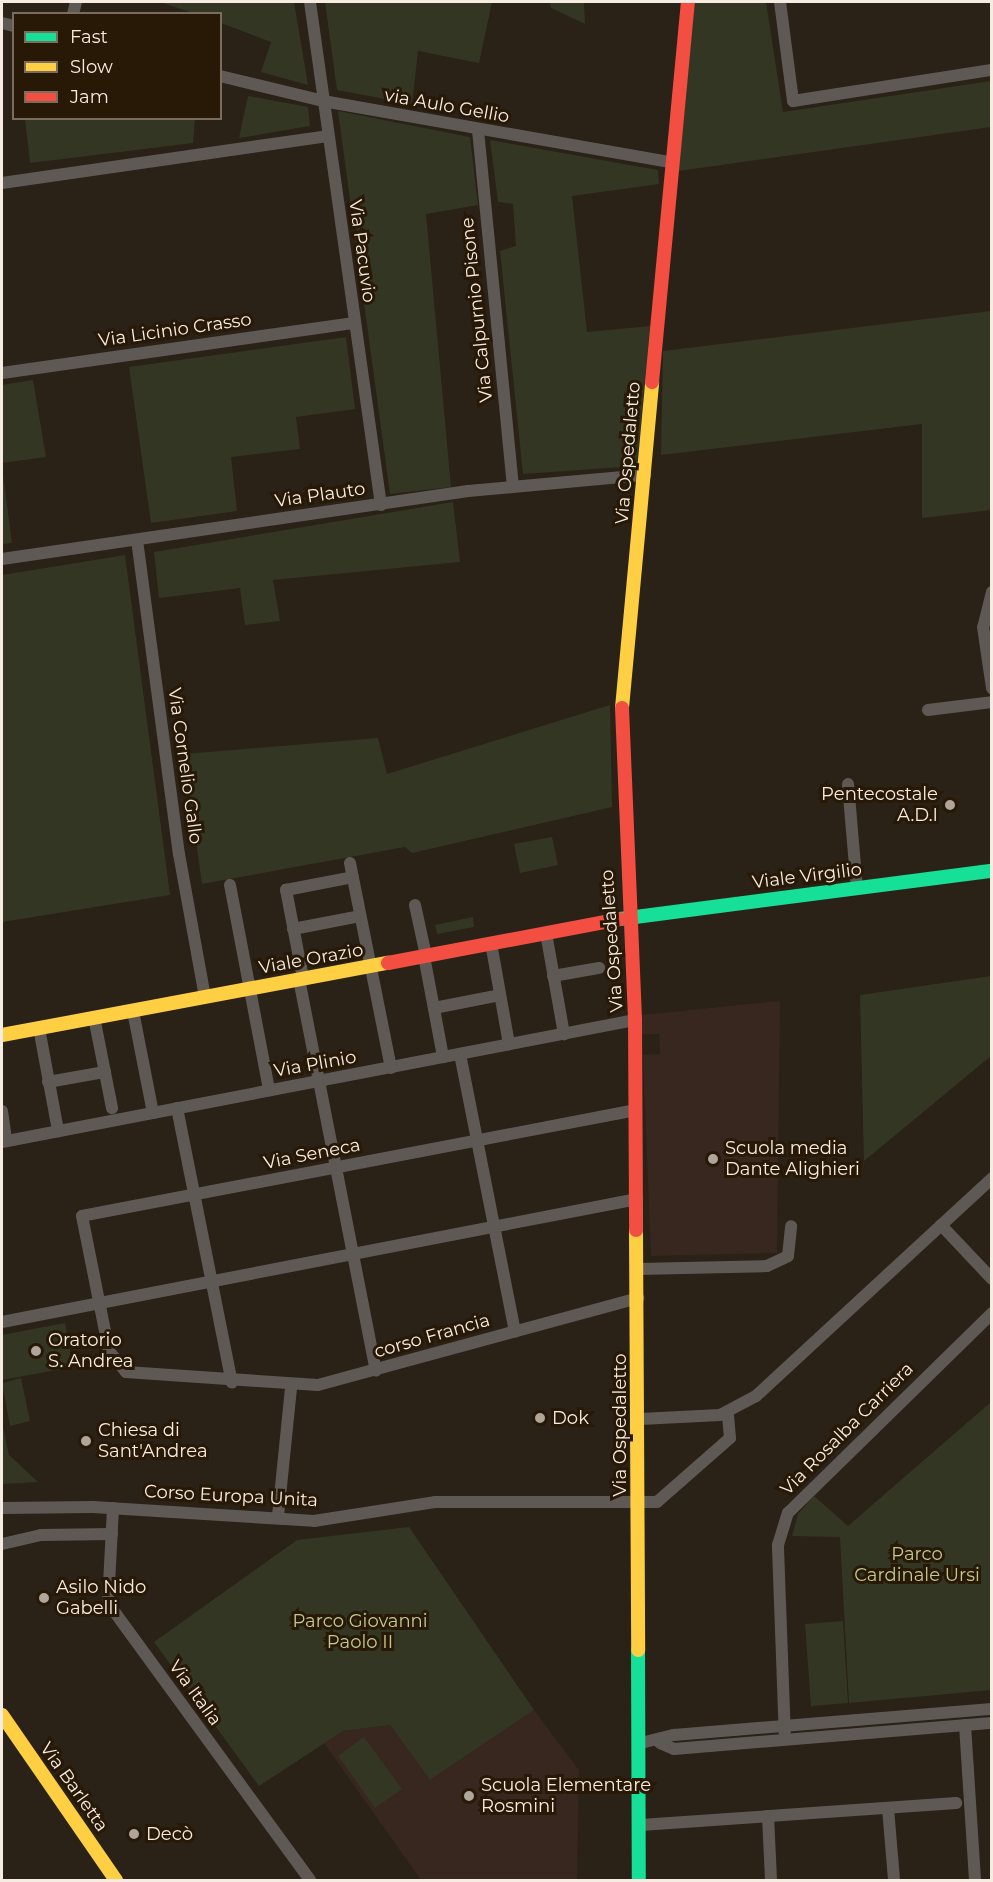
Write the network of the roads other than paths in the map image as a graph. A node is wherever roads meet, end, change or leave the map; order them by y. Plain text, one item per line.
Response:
1 (310, 2) edge
2 (687, 2) edge
3 (780, 2) edge
4 (992, 70) edge
5 (222, 76) edge
6 (323, 101) junction
7 (478, 130) junction
8 (328, 136) junction
9 (669, 162) junction
10 (2, 183) edge
11 (354, 323) junction
12 (2, 373) edge
13 (645, 475) junction
14 (513, 486) junction
15 (381, 505) junction
16 (136, 540) junction
17 (2, 559) edge
18 (992, 592) edge
19 (992, 688) edge
20 (992, 702) edge
21 (927, 710) dead end
22 (848, 784) dead end
23 (350, 863) dead end
24 (992, 871) edge
25 (353, 877) junction
26 (230, 885) dead end
27 (857, 888) junction
28 (415, 905) dead end
29 (360, 916) junction
30 (627, 918) junction
31 (293, 929) junction
32 (546, 933) junction
33 (491, 943) junction
34 (425, 956) junction
35 (370, 967) junction
36 (599, 968) dead end
37 (553, 976) junction
38 (301, 979) junction
39 (250, 988) junction
40 (500, 995) junction
41 (205, 997) junction
42 (434, 1008) junction
43 (133, 1011) junction
44 (94, 1017) junction
45 (635, 1020) junction
46 (39, 1028) junction
47 (564, 1034) junction
48 (2, 1035) edge
49 (509, 1044) junction
50 (460, 1054) junction
51 (443, 1057) junction
52 (391, 1068) junction
53 (105, 1072) junction
54 (319, 1081) junction
55 (48, 1082) junction
56 (269, 1090) junction
57 (112, 1108) dead end
58 (177, 1108) junction
59 (636, 1110) junction
60 (2, 1111) edge
61 (153, 1113) junction
62 (58, 1131) junction
63 (4, 1141) edge
64 (477, 1141) junction
65 (336, 1168) junction
66 (992, 1178) edge
67 (195, 1195) junction
68 (638, 1199) junction
69 (494, 1225) junction
70 (941, 1225) junction
71 (791, 1226) dead end
72 (353, 1253) junction
73 (638, 1269) junction
74 (992, 1279) edge
75 (211, 1282) junction
76 (638, 1298) junction
77 (100, 1302) junction
78 (992, 1313) edge
79 (2, 1322) edge
80 (514, 1332) junction
81 (376, 1371) junction
82 (232, 1383) junction
83 (291, 1388) junction
84 (728, 1413) junction
85 (640, 1419) junction
86 (638, 1503) junction
87 (2, 1508) edge
88 (113, 1508) junction
89 (278, 1516) junction
90 (112, 1534) junction
91 (2, 1544) edge
92 (992, 1709) edge
93 (2, 1715) edge
94 (992, 1723) edge
95 (783, 1725) junction
96 (965, 1725) junction
97 (784, 1739) junction
98 (641, 1743) junction
99 (660, 1743) junction
100 (956, 1803) dead end
101 (888, 1808) junction
102 (768, 1816) junction
103 (641, 1825) junction
104 (116, 1881) edge
105 (310, 1881) edge
106 (639, 1881) edge
107 (771, 1881) edge
108 (894, 1881) edge
109 (975, 1881) edge

1 - 6 street, Via Pacuvio
2 - 9 street, Via Ospedaletto
3 - 4 street
5 - 6 street, via Aulo Gellio
6 - 7 street, via Aulo Gellio
6 - 8 street, Via Pacuvio
7 - 9 street, via Aulo Gellio
7 - 14 street, Via Calpurnio Pisone
8 - 10 street
8 - 11 street, Via Pacuvio
9 - 13 street, Via Ospedaletto
11 - 12 street, Via Licinio Crasso
11 - 15 street, Via Pacuvio
13 - 14 street, Via Plauto
13 - 30 street, Via Ospedaletto
14 - 15 street, Via Plauto
15 - 16 street, Via Plauto
16 - 17 street, Via Plauto
16 - 41 street, Via Cornelio Gallo
18 - 19 street
20 - 21 street
22 - 27 street
23 - 25 street
24 - 27 street, Viale Virgilio
25 - 29 street
25 - 31 street
26 - 39 street
27 - 30 street, Viale Virgilio
28 - 34 street
29 - 31 street
29 - 35 street
30 - 32 street, Viale Orazio
30 - 45 street, Via Ospedaletto
31 - 38 street
32 - 33 street, Viale Orazio
32 - 37 street
33 - 34 street, Viale Orazio
33 - 40 street
34 - 35 street, Viale Orazio
34 - 42 street
35 - 38 street, Viale Orazio
35 - 52 street
36 - 37 street
37 - 47 street
38 - 39 street, Viale Orazio
38 - 54 street
39 - 41 street, Viale Orazio
39 - 56 street
40 - 42 street
40 - 49 street
41 - 43 street, Viale Orazio
42 - 51 street
43 - 44 street, Viale Orazio
43 - 61 street
44 - 46 street, Viale Orazio
44 - 53 street
45 - 47 street, Via Plinio
45 - 59 street, Via Ospedaletto
46 - 48 street, Viale Orazio
46 - 55 street
47 - 49 street, Via Plinio
49 - 50 street, Via Plinio
50 - 51 street, Via Plinio
50 - 64 street
51 - 52 street, Via Plinio
52 - 54 street, Via Plinio
53 - 55 street
53 - 57 street
54 - 56 street, Via Plinio
54 - 65 street
55 - 62 street
56 - 58 street, Via Plinio
58 - 61 street, Via Plinio
58 - 67 street
59 - 64 street, Via Seneca
59 - 68 street, Via Ospedaletto
60 - 63 street
61 - 62 street, Via Plinio
62 - 63 street, Via Plinio
64 - 65 street, Via Seneca
64 - 69 street
65 - 67 street, Via Seneca
65 - 72 street
66 - 70 street
67 - 75 street
67 - 77 street, Via Seneca
68 - 69 street
68 - 73 street, Via Ospedaletto
69 - 72 street
69 - 80 street
70 - 74 street
70 - 84 street
71 - 73 street
72 - 75 street
72 - 81 street
73 - 76 street, Via Ospedaletto
75 - 77 street
75 - 82 street
76 - 80 street, corso Francia
76 - 85 street, Via Ospedaletto
77 - 79 street
77 - 82 street, corso Francia
78 - 95 street, Via Rosalba Carriera
80 - 81 street, corso Francia
81 - 83 street, corso Francia
82 - 83 street, corso Francia
83 - 89 street
84 - 85 street
84 - 86 street, Corso Europa Unita
85 - 86 street, Via Ospedaletto
86 - 89 street, Corso Europa Unita
86 - 98 street, Via Ospedaletto
87 - 88 street, Corso Europa Unita
88 - 89 street, Corso Europa Unita
88 - 90 street, Via Italia
90 - 91 street
90 - 105 street, Via Italia
92 - 95 street
93 - 104 street, Via Barletta
94 - 96 street
95 - 97 street, Via Rosalba Carriera
95 - 99 street
96 - 97 street
96 - 109 street
97 - 99 street
98 - 99 street
98 - 103 street, Via Ospedaletto
100 - 101 street
101 - 102 street
101 - 108 street
102 - 103 street
102 - 107 street
103 - 106 street, Via Ospedaletto

